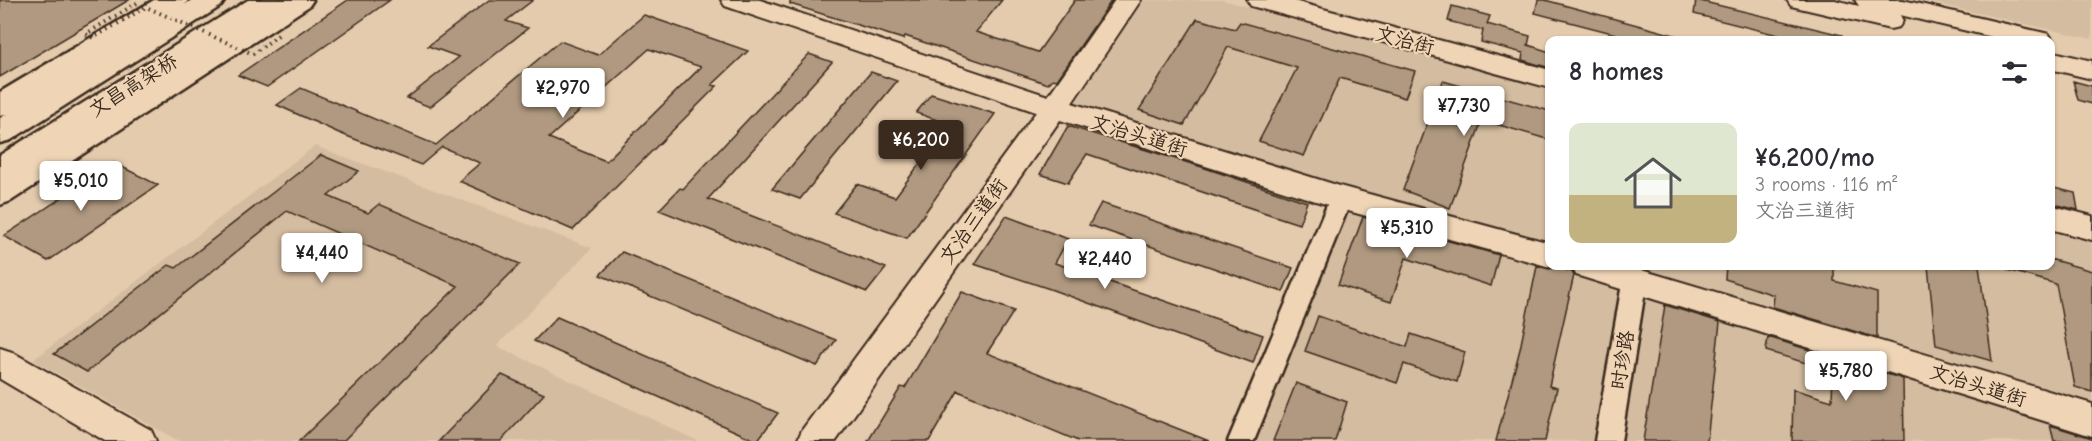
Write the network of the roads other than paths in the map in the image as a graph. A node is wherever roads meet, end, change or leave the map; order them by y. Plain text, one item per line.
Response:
1 (174, 0) edge
2 (211, 0) edge
3 (267, 0) edge
4 (299, 0) edge
5 (734, 0) edge
6 (1128, 0) edge
7 (1260, 0) edge
8 (1800, 0) edge
9 (1868, 0) edge
10 (1953, 36) edge
11 (2022, 36) edge
12 (2055, 44) edge
13 (2092, 53) edge
14 (2055, 61) edge
15 (2092, 70) edge
16 (1545, 78) edge
17 (0, 106) edge
18 (1054, 108) junction
19 (0, 132) edge
20 (0, 170) edge
21 (0, 193) edge
22 (1341, 198) junction
23 (2055, 218) edge
24 (2092, 228) edge
25 (1545, 254) edge
26 (1604, 270) edge
27 (1635, 278) junction
28 (0, 362) edge
29 (2092, 420) edge
30 (138, 441) edge
31 (815, 441) edge
32 (1241, 441) edge
33 (1608, 441) edge

1 - 17 main road
2 - 19 main road, 文昌高架桥
3 - 20 main road, 文昌高架桥
4 - 21 main road
5 - 18 street, 文治头道街
6 - 18 street, 文治三道街
7 - 16 street, 文治街
8 - 10 street
9 - 11 street
12 - 13 street
14 - 15 street
18 - 22 street, 文治头道街
18 - 31 street, 文治三道街
22 - 25 street, 文治头道街
22 - 32 street
23 - 24 street
26 - 27 street, 文治头道街
27 - 29 street, 文治头道街
27 - 33 street, 时珍路
28 - 30 street

